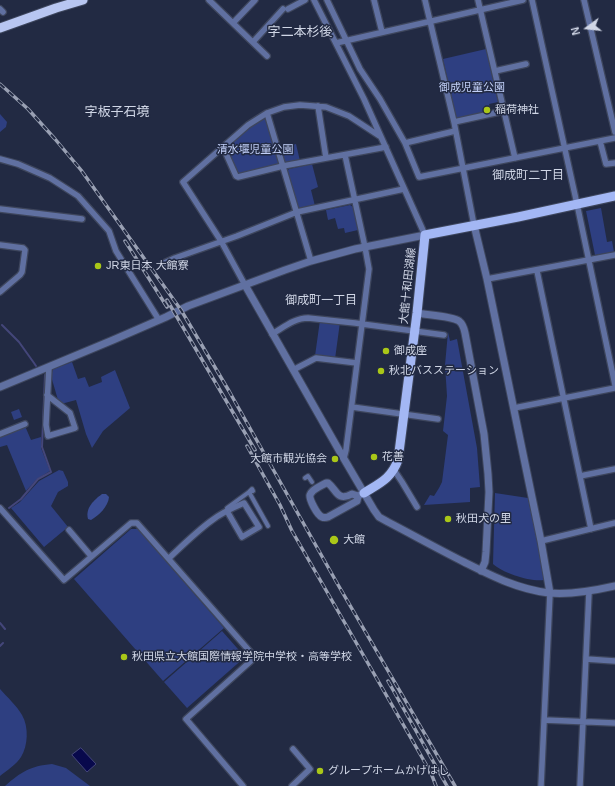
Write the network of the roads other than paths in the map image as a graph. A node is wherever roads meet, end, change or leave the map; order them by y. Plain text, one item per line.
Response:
1 (83, 0) edge
2 (209, 0) edge
3 (255, 0) edge
4 (305, 0) edge
5 (314, 0) edge
6 (326, 0) edge
7 (374, 0) edge
8 (425, 0) edge
9 (478, 0) edge
10 (523, 0) edge
11 (532, 0) edge
12 (584, 0) edge
13 (480, 10) junction
14 (430, 21) junction
15 (233, 23) junction
16 (0, 28) edge
17 (382, 32) junction
18 (346, 40) junction
19 (253, 42) junction
20 (336, 43) junction
21 (267, 56) dead end
22 (526, 64) dead end
23 (495, 71) junction
24 (318, 106) junction
25 (504, 110) junction
26 (267, 113) junction
27 (454, 122) junction
28 (455, 131) junction
29 (615, 132) edge
30 (381, 137) junction
31 (615, 138) edge
32 (600, 141) junction
33 (405, 143) junction
34 (223, 147) junction
35 (386, 147) junction
36 (564, 148) junction
37 (345, 155) junction
38 (326, 158) junction
39 (514, 158) junction
40 (0, 159) edge
41 (615, 163) edge
42 (283, 166) junction
43 (463, 168) junction
44 (404, 189) junction
45 (615, 196) edge
46 (355, 200) junction
47 (577, 204) junction
48 (0, 209) edge
49 (297, 212) junction
50 (82, 218) dead end
51 (474, 225) junction
52 (425, 235) junction
53 (221, 242) junction
54 (0, 245) edge
55 (365, 247) junction
56 (615, 255) edge
57 (589, 260) junction
58 (311, 261) junction
59 (162, 264) dead end
60 (537, 271) junction
61 (487, 280) junction
62 (245, 285) junction
63 (0, 292) edge
64 (417, 313) junction
65 (159, 320) junction
66 (362, 324) junction
67 (415, 331) junction
68 (272, 334) junction
69 (444, 335) dead end
70 (357, 363) junction
71 (49, 366) junction
72 (294, 370) junction
73 (615, 385) edge
74 (0, 387) edge
75 (615, 388) edge
76 (47, 395) junction
77 (563, 398) junction
78 (352, 407) junction
79 (514, 408) junction
80 (404, 414) junction
81 (438, 419) dead end
82 (25, 424) dead end
83 (0, 434) edge
84 (344, 458) junction
85 (615, 469) edge
86 (394, 470) junction
87 (580, 476) junction
88 (305, 478) dead end
89 (312, 482) dead end
90 (361, 494) junction
91 (417, 507) dead end
92 (0, 508) edge
93 (227, 510) junction
94 (615, 523) edge
95 (268, 526) dead end
96 (591, 529) junction
97 (69, 530) dead end
98 (541, 540) junction
99 (91, 556) junction
100 (169, 558) junction
101 (481, 571) junction
102 (615, 586) edge
103 (589, 592) junction
104 (550, 593) junction
105 (586, 659) junction
106 (615, 661) edge
107 (544, 720) junction
108 (583, 721) junction
109 (615, 723) edge
110 (293, 749) dead end
111 (243, 786) edge
112 (292, 786) edge
113 (541, 786) edge
114 (580, 786) edge

1 - 16 highway
2 - 15 street
3 - 15 street
4 - 19 street
5 - 20 street
6 - 18 street
7 - 17 street
8 - 14 street
9 - 13 street
10 - 13 street
11 - 36 street
12 - 29 street
13 - 14 street
13 - 23 street
14 - 17 street
14 - 27 street
15 - 19 street
17 - 18 street
18 - 20 street
18 - 33 street
19 - 21 street
20 - 30 street
22 - 23 street
23 - 25 street
24 - 26 street
24 - 30 street
24 - 38 street
25 - 27 street
25 - 39 street
26 - 34 street
26 - 42 street
27 - 28 street
28 - 33 street
28 - 43 street
30 - 35 street
31 - 32 street
32 - 36 street
32 - 41 street
33 - 43 street
34 - 42 street
34 - 53 street
35 - 37 street
35 - 44 street
36 - 39 street
36 - 47 street
37 - 38 street
37 - 46 street
38 - 42 street
39 - 43 street
40 - 65 street
42 - 49 street
43 - 51 street
44 - 46 street
44 - 52 street
45 - 47 main road, 大館十和田湖線
46 - 49 street
46 - 55 street
47 - 51 main road, 大館十和田湖線
47 - 57 street
48 - 50 street
49 - 53 street
49 - 58 street
51 - 52 main road, 大館十和田湖線
51 - 61 street
52 - 55 street
52 - 64 main road, 大館十和田湖線
53 - 59 street
53 - 62 street
54 - 63 street
55 - 58 street
55 - 66 street
56 - 57 street
57 - 60 street
57 - 73 street
58 - 62 street
60 - 61 street
60 - 77 street
61 - 79 street
62 - 65 street
62 - 68 street
64 - 67 main road, 大館十和田湖線
64 - 101 street
65 - 71 street
66 - 67 street
66 - 68 street
66 - 70 street
67 - 69 street
67 - 80 main road, 大館十和田湖線
68 - 72 street
70 - 72 street
70 - 78 street
71 - 74 street
71 - 76 street
72 - 84 street
75 - 77 street
76 - 76 street
77 - 79 street
77 - 87 street
78 - 80 street
78 - 84 street
79 - 98 street
80 - 81 street
80 - 86 main road, 大館十和田湖線
82 - 83 street
84 - 90 street
85 - 87 street
86 - 90 main road
86 - 91 street
87 - 96 street
88 - 89 street
90 - 90 street
90 - 101 street
92 - 99 street
93 - 93 street
93 - 95 street
93 - 100 street
94 - 96 street
96 - 98 street
97 - 99 street
98 - 104 street
99 - 100 street
100 - 111 street
101 - 104 street
102 - 103 street
103 - 104 street
103 - 105 street
104 - 107 street
105 - 106 street
105 - 108 street
107 - 108 street
107 - 113 street
108 - 109 street
108 - 114 street
110 - 112 street

